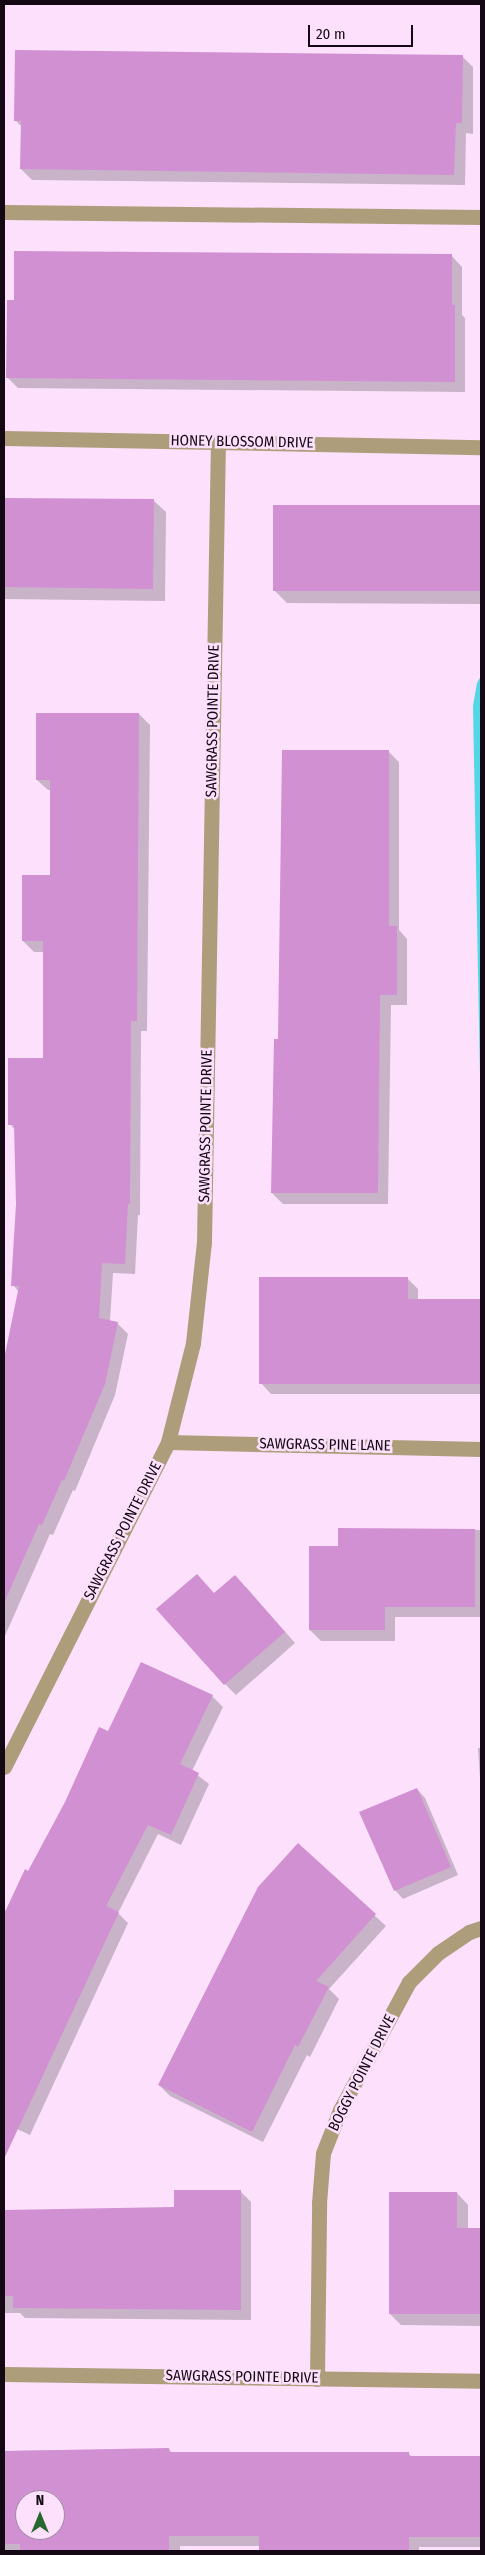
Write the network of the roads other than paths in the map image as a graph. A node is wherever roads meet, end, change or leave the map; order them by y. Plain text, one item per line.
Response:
1 (4, 212) edge
2 (481, 217) edge
3 (4, 438) edge
4 (218, 442) junction
5 (481, 447) edge
6 (168, 1442) junction
7 (481, 1449) edge
8 (4, 1767) edge
9 (481, 1928) edge
10 (4, 2374) edge
11 (317, 2378) junction
12 (481, 2381) edge

1 - 2 street
3 - 4 street, HONEY BLOSSOM DRIVE
4 - 5 street, HONEY BLOSSOM DRIVE
4 - 6 street, SAWGRASS POINTE DRIVE
6 - 7 street, SAWGRASS PINE LANE
6 - 8 street, SAWGRASS POINTE DRIVE
9 - 11 street, BOGGY POINTE DRIVE
10 - 11 street, SAWGRASS POINTE DRIVE
11 - 12 street, SAWGRASS POINTE DRIVE

